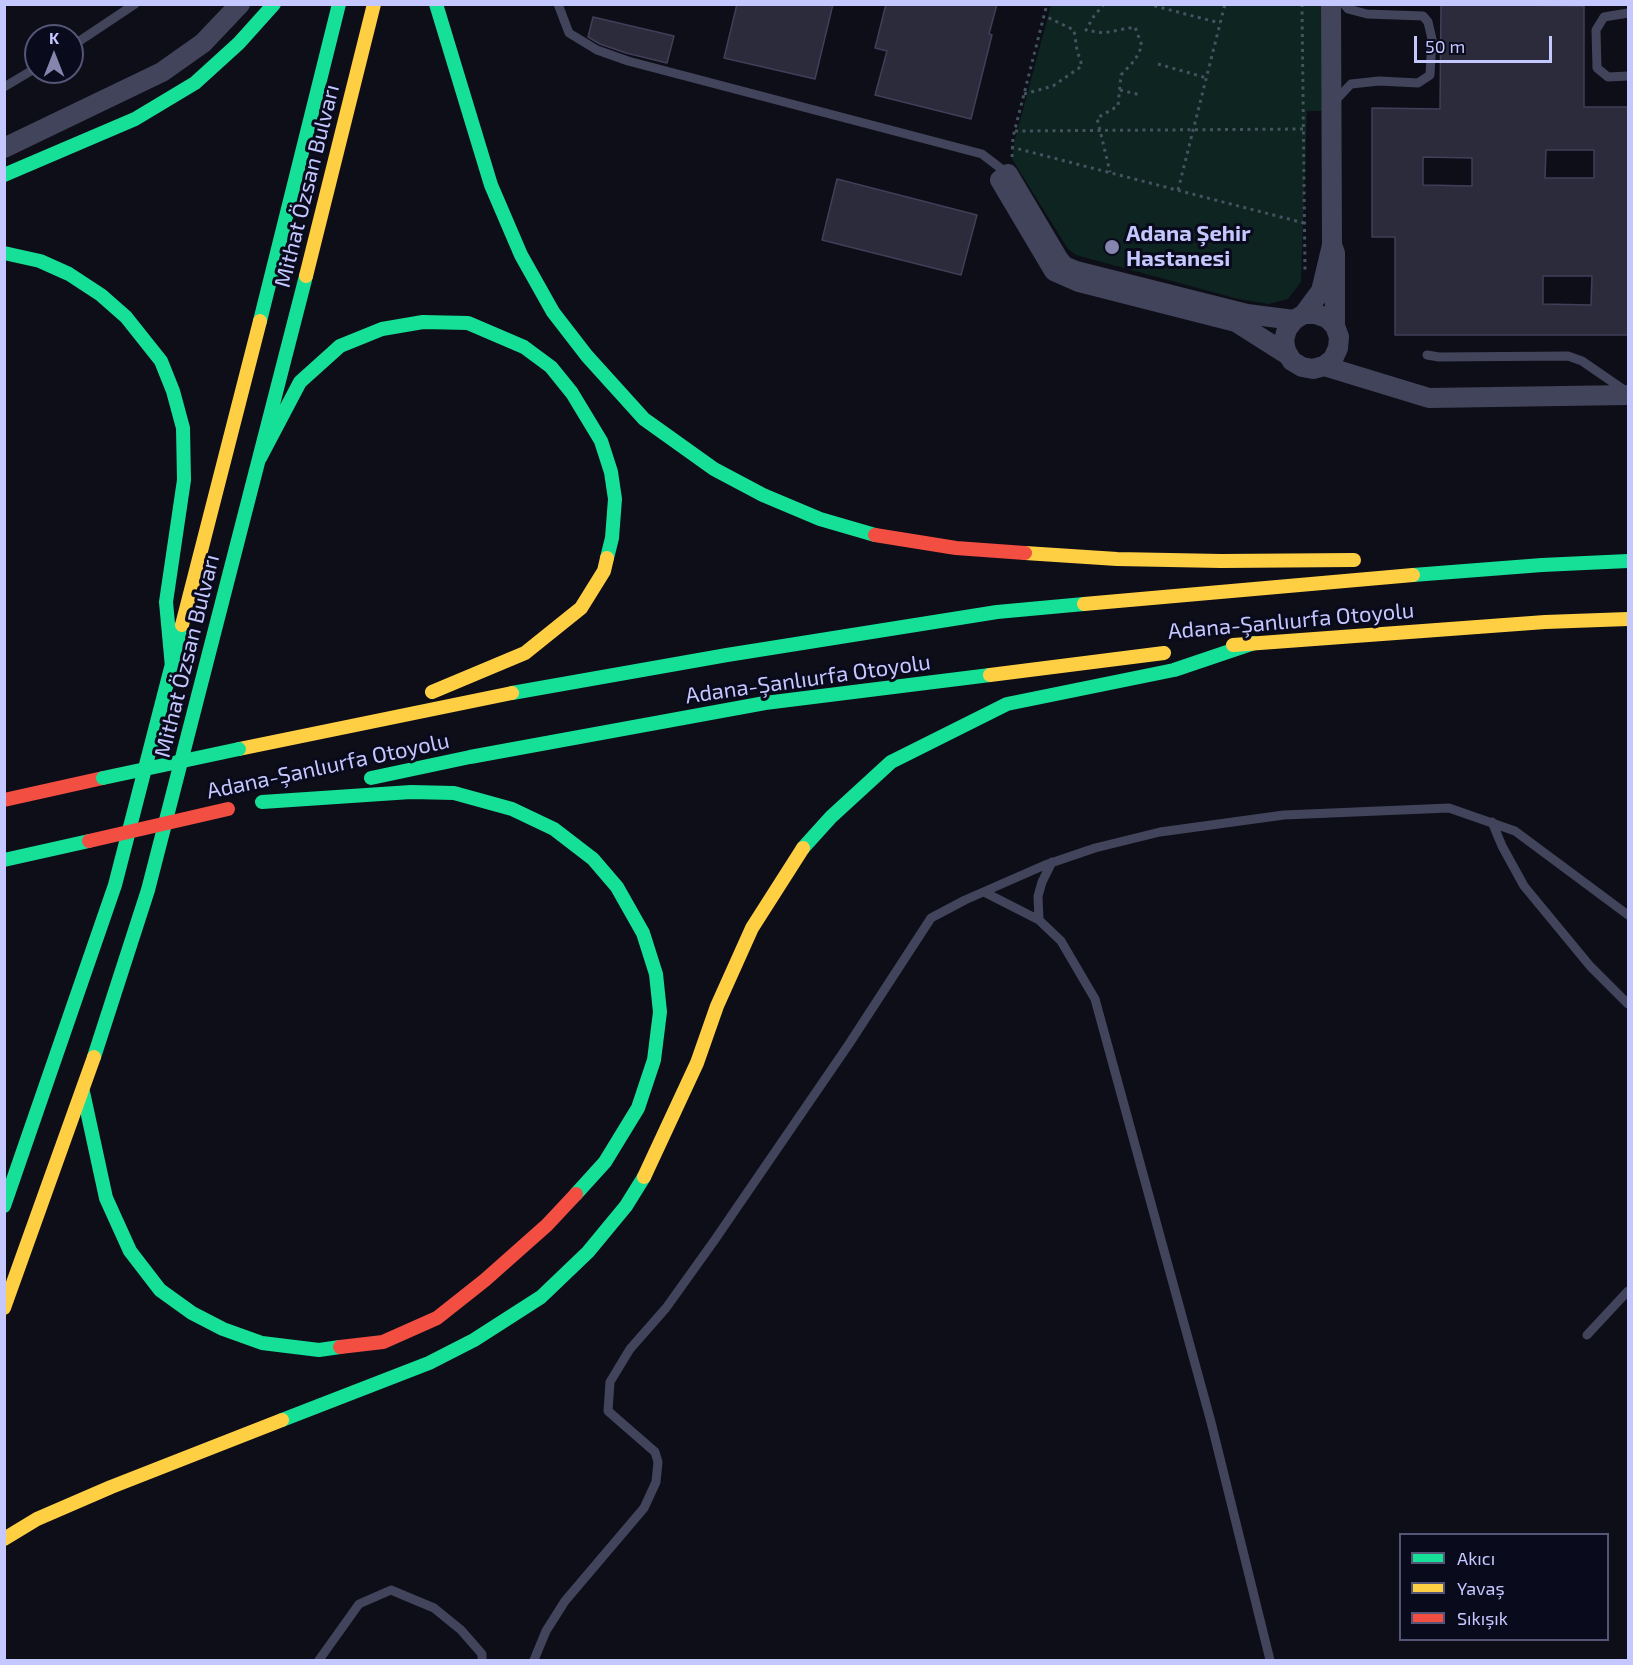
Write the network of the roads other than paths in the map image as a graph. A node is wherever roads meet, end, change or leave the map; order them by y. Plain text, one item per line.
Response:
1 (135, 4) edge
2 (240, 4) edge
3 (274, 4) edge
4 (339, 4) edge
5 (374, 4) edge
6 (436, 4) edge
7 (558, 4) edge
8 (1331, 4) edge
9 (1344, 4) edge
10 (1629, 13) edge
11 (84, 38) edge
12 (24, 75) edge
13 (1629, 76) edge
14 (4, 87) edge
15 (1331, 106) junction
16 (4, 148) edge
17 (1010, 168) junction
18 (4, 176) edge
19 (1332, 245) junction
20 (4, 254) edge
21 (1299, 317) junction
22 (1335, 326) junction
23 (1288, 355) junction
24 (1427, 355) dead end
25 (1324, 366) junction
26 (1629, 394) edge
27 (260, 458) junction
28 (1366, 560) dead end
29 (1413, 561) dead end
30 (1629, 561) edge
31 (1542, 565) junction
32 (1629, 619) edge
33 (1254, 643) junction
34 (172, 667) junction
35 (341, 727) junction
36 (4, 800) edge
37 (245, 805) junction
38 (1492, 822) junction
39 (4, 860) edge
40 (1052, 862) junction
41 (984, 892) junction
42 (1629, 915) edge
43 (1039, 920) junction
44 (1629, 1004) edge
45 (83, 1092) junction
46 (4, 1206) edge
47 (1629, 1291) edge
48 (4, 1308) edge
49 (1587, 1335) dead end
50 (4, 1539) edge
51 (319, 1660) edge
52 (482, 1660) edge
53 (534, 1660) edge
54 (1270, 1660) edge

1 - 11 lane
2 - 16 street
3 - 18 main road
4 - 34 main road, Mithat Özsan Bulvarı
5 - 27 main road, Mithat Özsan Bulvarı
6 - 28 main road
7 - 17 lane
8 - 15 street
9 - 15 lane
10 - 13 lane
12 - 14 lane
15 - 19 street
17 - 21 street
17 - 23 street
19 - 21 street
19 - 22 street
20 - 34 main road
21 - 22 street
21 - 23 street
22 - 25 street
23 - 25 street
24 - 26 lane
25 - 26 street
27 - 35 main road
27 - 45 main road, Mithat Özsan Bulvarı
29 - 31 main road
30 - 31 main road, Adana-Şanlıurfa Otoyolu
31 - 35 main road, Adana-Şanlıurfa Otoyolu
32 - 33 main road, Adana-Şanlıurfa Otoyolu
33 - 37 main road, Adana-Şanlıurfa Otoyolu
33 - 50 main road
34 - 46 main road, Mithat Özsan Bulvarı
35 - 36 main road, Adana-Şanlıurfa Otoyolu, bridge
37 - 39 main road, Adana-Şanlıurfa Otoyolu, bridge
37 - 45 main road
38 - 40 lane
38 - 42 lane
38 - 44 lane
40 - 41 lane
40 - 43 lane
41 - 43 lane
41 - 53 lane
43 - 54 lane
45 - 48 main road, Mithat Özsan Bulvarı
47 - 49 lane
51 - 52 lane

